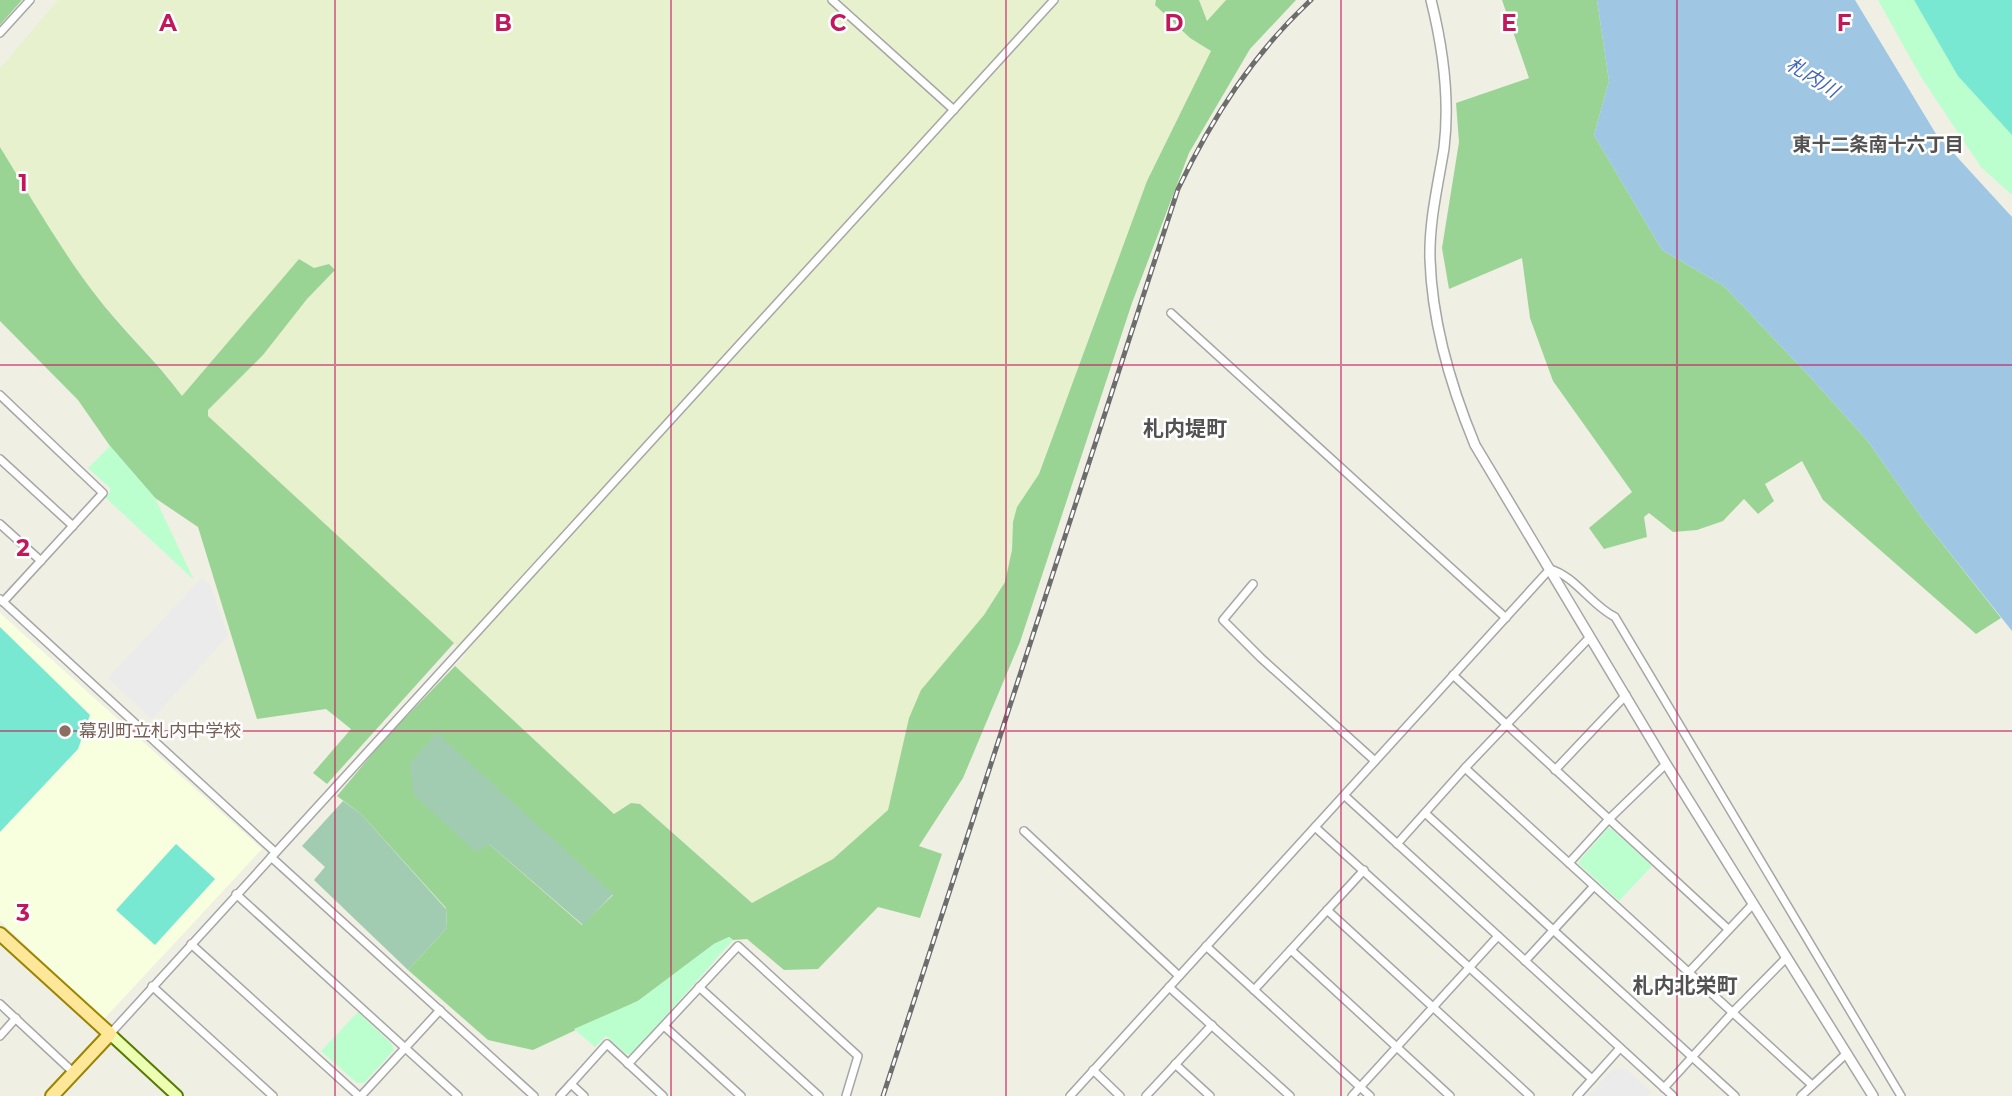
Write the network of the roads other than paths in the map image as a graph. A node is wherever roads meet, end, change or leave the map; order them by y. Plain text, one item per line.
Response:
1 (30, 0) edge
2 (832, 0) edge
3 (1054, 0) edge
4 (1431, 0) edge
5 (0, 33) edge
6 (954, 110) junction
7 (1171, 313) dead end
8 (0, 395) edge
9 (0, 459) edge
10 (0, 523) edge
11 (73, 526) junction
12 (41, 561) junction
13 (1550, 569) junction
14 (1253, 584) dead end
15 (1, 601) edge
16 (1506, 618) junction
17 (1590, 637) junction
18 (1453, 675) junction
19 (1626, 695) junction
20 (1506, 724) junction
21 (1375, 761) junction
22 (1666, 764) junction
23 (1465, 768) junction
24 (1555, 770) junction
25 (1345, 796) junction
26 (1425, 813) junction
27 (1609, 819) junction
28 (1315, 827) junction
29 (1024, 831) dead end
30 (1397, 844) junction
31 (273, 855) junction
32 (1569, 863) junction
33 (1364, 870) junction
34 (1594, 886) junction
35 (236, 894) junction
36 (1754, 904) junction
37 (1327, 910) junction
38 (1728, 929) junction
39 (1554, 930) junction
40 (0, 934) edge
41 (1498, 936) junction
42 (191, 944) junction
43 (1206, 946) junction
44 (1291, 950) junction
45 (1787, 957) junction
46 (1525, 961) junction
47 (1469, 967) junction
48 (1689, 972) junction
49 (1179, 975) junction
50 (152, 986) junction
51 (699, 987) junction
52 (1169, 987) junction
53 (1254, 990) junction
54 (0, 1004) edge
55 (1433, 1007) junction
56 (440, 1010) junction
57 (1733, 1012) junction
58 (16, 1018) junction
59 (1212, 1025) junction
60 (664, 1026) junction
61 (110, 1034) junction
62 (0, 1035) edge
63 (1396, 1047) junction
64 (405, 1048) junction
65 (1620, 1048) junction
66 (1847, 1053) junction
67 (1692, 1056) junction
68 (628, 1064) junction
69 (1175, 1064) junction
70 (1093, 1070) junction
71 (74, 1073) junction
72 (1592, 1079) junction
73 (571, 1084) junction
74 (1812, 1084) junction
75 (1360, 1087) junction
76 (1664, 1088) junction
77 (170, 1094) edge
78 (52, 1096) edge
79 (273, 1096) edge
80 (360, 1096) edge
81 (458, 1096) edge
82 (534, 1096) edge
83 (560, 1096) edge
84 (584, 1096) edge
85 (663, 1096) edge
86 (741, 1096) edge
87 (819, 1096) edge
88 (846, 1096) edge
89 (1070, 1096) edge
90 (1120, 1096) edge
91 (1146, 1096) edge
92 (1210, 1096) edge
93 (1290, 1096) edge
94 (1352, 1096) edge
95 (1370, 1096) edge
96 (1450, 1096) edge
97 (1530, 1096) edge
98 (1577, 1096) edge
99 (1673, 1096) edge
100 (1735, 1096) edge
101 (1801, 1096) edge
102 (1872, 1096) edge
103 (1901, 1096) edge

1 - 5 street
2 - 6 street
3 - 6 street
4 - 13 street
6 - 31 street
7 - 16 street
8 - 11 street
9 - 11 street
10 - 12 street
11 - 12 street
12 - 15 street
13 - 16 street
13 - 17 street
13 - 103 street
14 - 21 street
15 - 31 street
16 - 18 street
17 - 19 street
17 - 20 street
18 - 20 street
18 - 21 street
19 - 22 street
19 - 24 street
20 - 23 street
20 - 24 street
21 - 25 street
22 - 27 street
22 - 36 street
23 - 26 street
23 - 32 street
24 - 27 street
25 - 28 street
25 - 30 street
26 - 30 street
26 - 39 street
27 - 32 street
27 - 38 street
28 - 33 street
28 - 43 street
29 - 49 street
30 - 41 street
31 - 35 street
31 - 56 street
32 - 34 street
33 - 37 street
33 - 47 street
34 - 39 street
34 - 48 street
35 - 42 street
35 - 64 street
36 - 38 street
36 - 45 street
37 - 44 street
37 - 55 street
38 - 48 street
39 - 46 street
39 - 67 street
40 - 61 main road
41 - 46 street
41 - 47 street
42 - 50 street
42 - 80 street
43 - 49 street
43 - 53 street
44 - 53 street
44 - 63 street
45 - 57 street
45 - 66 street
46 - 65 street
47 - 55 street
47 - 72 street
48 - 57 street
49 - 52 street
50 - 61 street
50 - 79 street
51 - 60 street
51 - 87 street
51 - 88 street
52 - 59 street
52 - 70 street
53 - 75 street
54 - 58 street
55 - 63 street
55 - 97 street
56 - 64 street
56 - 82 street
57 - 67 street
57 - 74 street
58 - 62 street
58 - 71 street
59 - 69 street
59 - 93 street
60 - 68 street
60 - 86 street
61 - 71 main road
61 - 77 main road
63 - 75 street
63 - 96 street
64 - 80 street
64 - 81 street
65 - 72 street
65 - 76 street
66 - 74 street
66 - 102 street
67 - 76 street
67 - 100 street
68 - 73 street
68 - 85 street
69 - 91 street
69 - 92 street
70 - 89 street
70 - 90 street
71 - 78 main road
72 - 98 street
73 - 83 street
73 - 84 street
74 - 101 street
75 - 94 street
75 - 95 street
76 - 99 street

